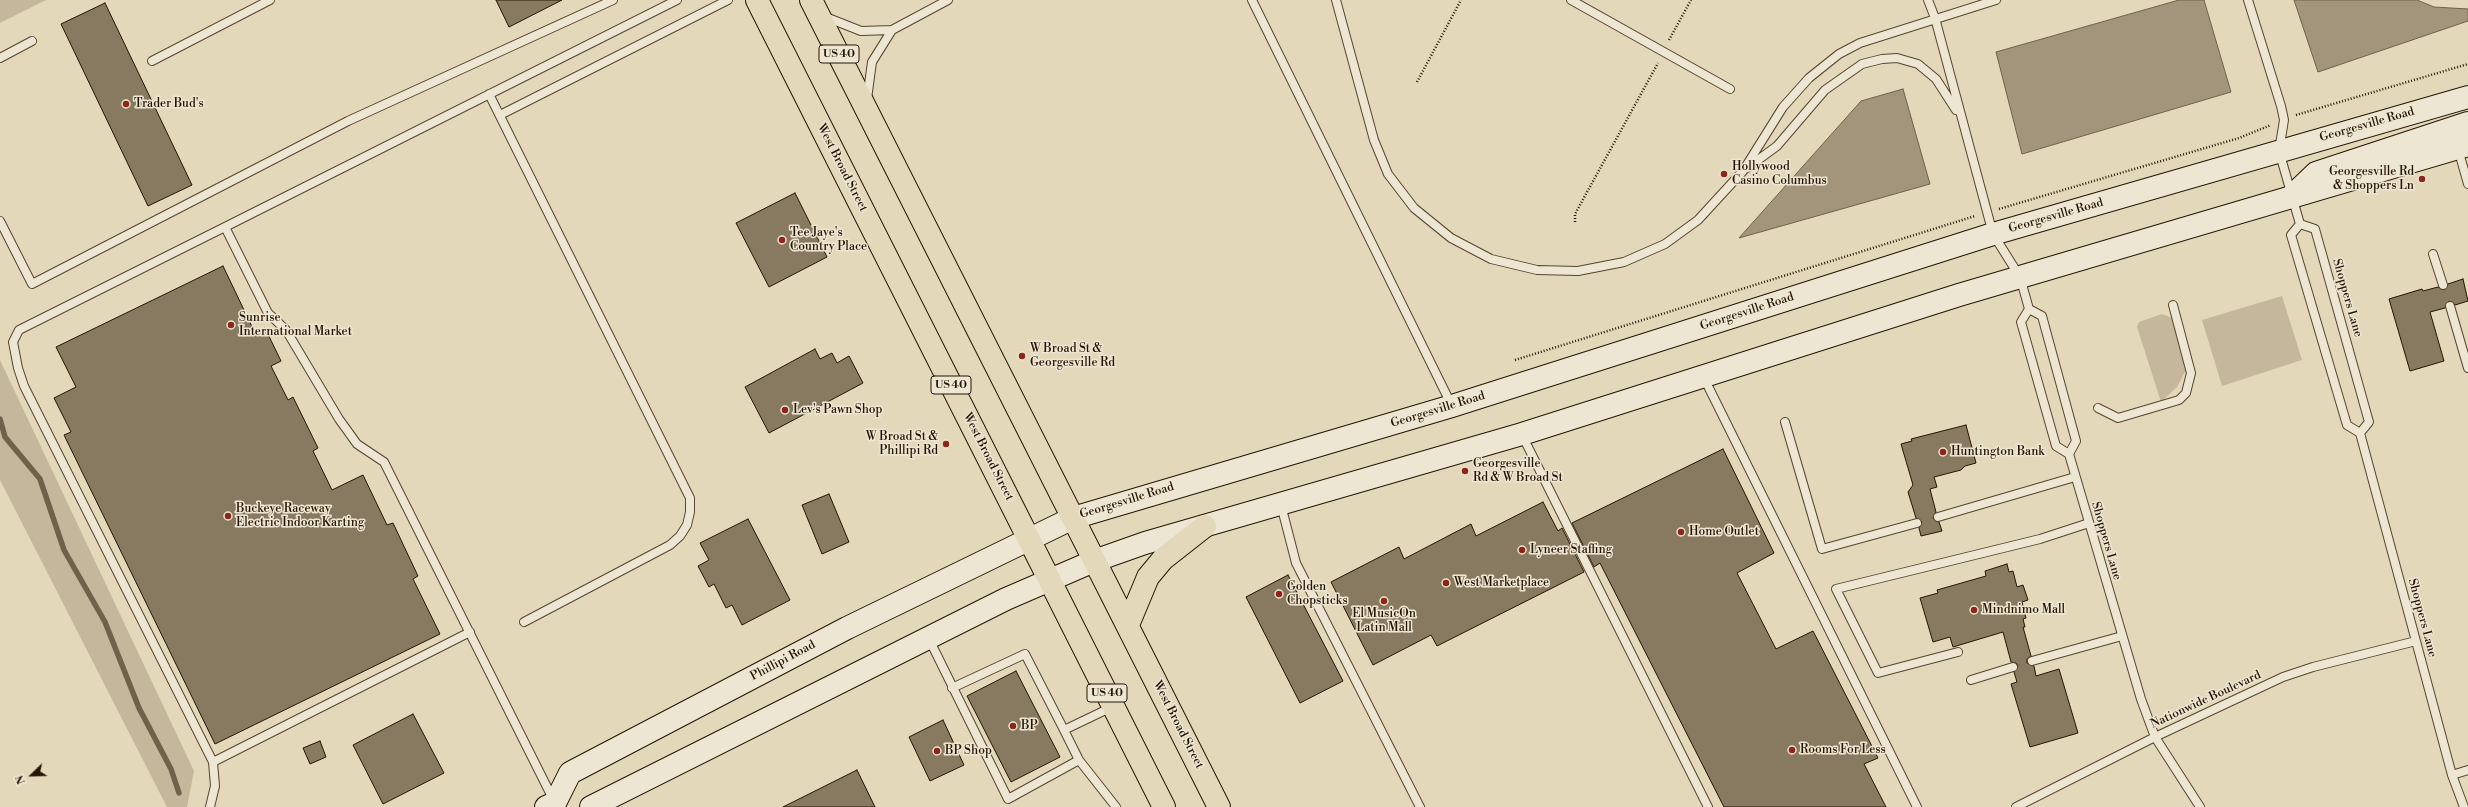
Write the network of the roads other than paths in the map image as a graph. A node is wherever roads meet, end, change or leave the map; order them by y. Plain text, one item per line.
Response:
1 (270, 0) edge
2 (613, 0) edge
3 (677, 0) edge
4 (728, 0) edge
5 (757, 0) edge
6 (948, 0) edge
7 (1252, 0) edge
8 (1336, 0) edge
9 (1571, 0) edge
10 (1928, 0) edge
11 (1996, 0) edge
12 (2248, 0) edge
13 (815, 7) edge
14 (1935, 18) junction
15 (892, 30) junction
16 (32, 42) dead end
17 (0, 58) edge
18 (152, 61) dead end
19 (1730, 89) dead end
20 (489, 94) junction
21 (2468, 97) edge
22 (866, 108) junction
23 (500, 115) junction
24 (2468, 123) edge
25 (1964, 125) junction
26 (2463, 147) edge
27 (2279, 151) junction
28 (1743, 171) junction
29 (2468, 184) edge
30 (2292, 196) junction
31 (0, 221) edge
32 (2300, 224) junction
33 (225, 227) junction
34 (1993, 234) junction
35 (2433, 254) dead end
36 (2020, 277) junction
37 (2443, 285) dead end
38 (2173, 305) dead end
39 (2450, 306) dead end
40 (2029, 309) junction
41 (2468, 368) edge
42 (1704, 377) junction
43 (1452, 406) junction
44 (2098, 408) dead end
45 (1785, 422) dead end
46 (1522, 434) junction
47 (2360, 434) junction
48 (2069, 454) junction
49 (2075, 477) junction
50 (1281, 505) junction
51 (1072, 518) junction
52 (1938, 518) dead end
53 (1918, 523) dead end
54 (2089, 523) junction
55 (1205, 526) junction
56 (1029, 538) junction
57 (1094, 561) junction
58 (1049, 580) junction
59 (524, 622) dead end
60 (1128, 625) junction
61 (470, 632) junction
62 (2122, 636) junction
63 (929, 638) junction
64 (2416, 641) junction
65 (1958, 652) dead end
66 (2032, 661) dead end
67 (2013, 667) dead end
68 (1971, 680) dead end
69 (952, 688) junction
70 (1114, 706) junction
71 (1064, 730) junction
72 (2155, 737) junction
73 (1079, 760) junction
74 (213, 762) junction
75 (2468, 770) edge
76 (2452, 775) junction
77 (553, 806) edge
78 (1162, 806) edge
79 (210, 807) edge
80 (582, 807) edge
81 (591, 807) edge
82 (1116, 807) edge
83 (1219, 807) edge
84 (1420, 807) edge
85 (1708, 807) edge
86 (1917, 807) edge
87 (2016, 807) edge
88 (2200, 807) edge
89 (2464, 807) edge

1 - 18 lane
2 - 31 lane
3 - 20 lane
4 - 23 lane
5 - 56 main road, West Broad Street / US 40
6 - 15 lane
7 - 43 lane
8 - 28 lane
9 - 19 lane
10 - 14 lane
11 - 14 lane
12 - 27 lane
13 - 15 lane
13 - 22 main road, West Broad Street / US 40
14 - 25 lane
14 - 28 lane
15 - 22 lane
16 - 17 lane
20 - 23 lane
20 - 33 lane
21 - 27 main road, Georgesville Road
22 - 51 main road, West Broad Street / US 40
23 - 59 lane
24 - 30 main road
25 - 28 lane
25 - 34 lane
26 - 29 lane
26 - 30 main road
27 - 30 lane
27 - 34 main road, Georgesville Road
30 - 32 lane
30 - 36 main road
32 - 47 lane
32 - 47 lane, Shoppers Lane
33 - 61 lane
33 - 74 lane
34 - 36 lane
34 - 43 main road, Georgesville Road
35 - 37 lane
36 - 40 lane
36 - 42 main road
38 - 44 lane
39 - 41 lane
40 - 48 lane
40 - 48 lane
42 - 46 main road
42 - 86 lane
43 - 51 main road, Georgesville Road
45 - 53 lane
46 - 50 main road
46 - 85 lane
47 - 64 lane, Shoppers Lane
48 - 49 lane, Shoppers Lane
49 - 52 lane
49 - 54 lane, Shoppers Lane
50 - 55 main road
50 - 84 lane
51 - 56 main road, Georgesville Road
51 - 57 main road, West Broad Street / US 40
54 - 62 lane, Shoppers Lane
54 - 65 lane
55 - 57 main road
55 - 60 main road
56 - 58 main road, West Broad Street / US 40
56 - 77 main road, Phillipi Road
57 - 58 main road
57 - 60 main road, West Broad Street / US 40
58 - 63 main road
58 - 70 main road, West Broad Street / US 40
60 - 83 main road, West Broad Street / US 40
61 - 74 lane
61 - 77 lane
62 - 66 lane
62 - 72 lane, Shoppers Lane
63 - 69 lane
63 - 81 main road
64 - 72 lane, Nationwide Boulevard
64 - 76 lane, Shoppers Lane
67 - 68 lane
69 - 71 lane
69 - 73 lane
70 - 71 lane
70 - 78 main road, West Broad Street / US 40
71 - 73 lane
72 - 87 lane, Nationwide Boulevard
72 - 88 lane, Shoppers Lane
73 - 82 lane
74 - 79 lane
75 - 76 lane
76 - 89 lane, Shoppers Lane
77 - 80 main road

